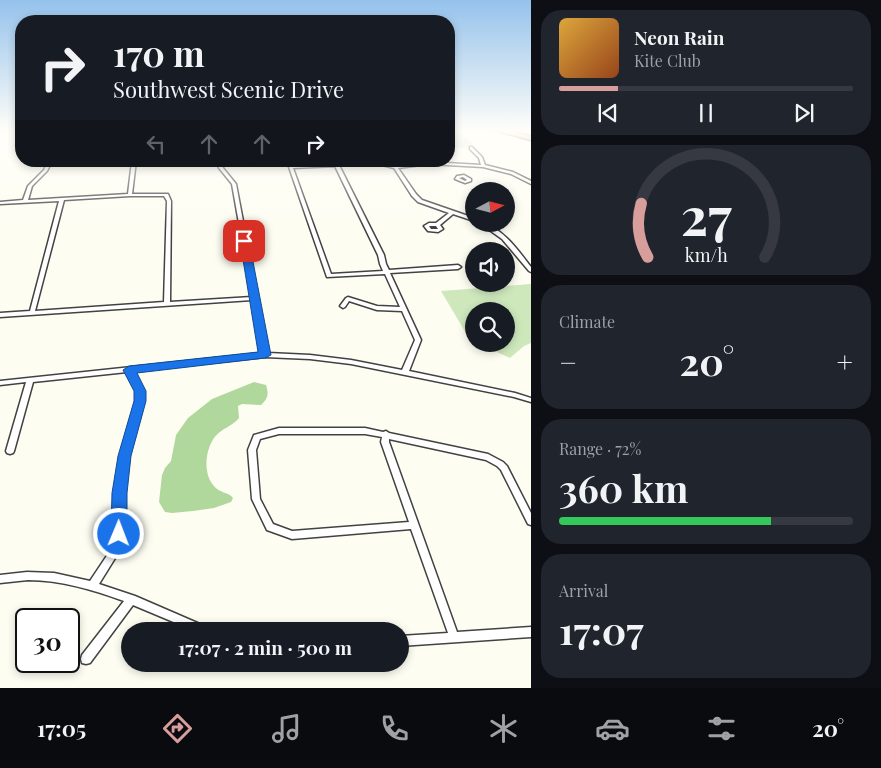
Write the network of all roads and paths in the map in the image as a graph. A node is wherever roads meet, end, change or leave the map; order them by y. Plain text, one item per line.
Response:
1 (483, 162) edge
2 (455, 164) edge
3 (462, 165) junction
4 (484, 166) junction
5 (47, 167) edge
6 (133, 167) edge
7 (220, 167) edge
8 (291, 167) edge
9 (338, 167) edge
10 (396, 167) edge
11 (464, 176) dead end
12 (531, 183) edge
13 (130, 195) junction
14 (62, 199) junction
15 (25, 201) junction
16 (0, 203) edge
17 (451, 213) junction
18 (465, 216) edge
19 (437, 225) dead end
20 (497, 232) edge
21 (458, 267) dead end
22 (531, 270) edge
23 (386, 272) junction
24 (255, 298) junction
25 (167, 303) junction
26 (343, 306) dead end
27 (402, 309) junction
28 (32, 312) junction
29 (0, 315) edge
30 (265, 355) junction
31 (129, 370) junction
32 (405, 372) junction
33 (30, 380) junction
34 (0, 383) edge
35 (531, 400) edge
36 (386, 434) junction
37 (10, 451) dead end
38 (531, 521) edge
39 (414, 525) junction
40 (0, 579) edge
41 (93, 585) junction
42 (131, 600) junction
43 (184, 622) edge
44 (531, 632) edge
45 (454, 637) junction
46 (409, 640) edge
47 (86, 659) dead end

1 - 4 street
2 - 3 street
3 - 4 street
3 - 11 street
4 - 12 street
5 - 15 street
6 - 13 street
7 - 24 street
8 - 23 street
9 - 23 street
10 - 17 street
13 - 14 street
13 - 25 street
14 - 15 street
14 - 28 street
15 - 16 street
17 - 18 street
17 - 19 street
20 - 22 street
21 - 23 street
23 - 27 street
24 - 25 street
24 - 30 street
25 - 28 street
26 - 27 street
27 - 32 street
28 - 29 street
30 - 31 street
30 - 32 street
31 - 33 street
31 - 41 street
32 - 35 street
33 - 34 street
33 - 37 street
36 - 38 street
36 - 39 street
36 - 39 street
39 - 45 street
40 - 41 street
41 - 42 street
42 - 43 street
42 - 47 street
44 - 45 street
45 - 46 street

